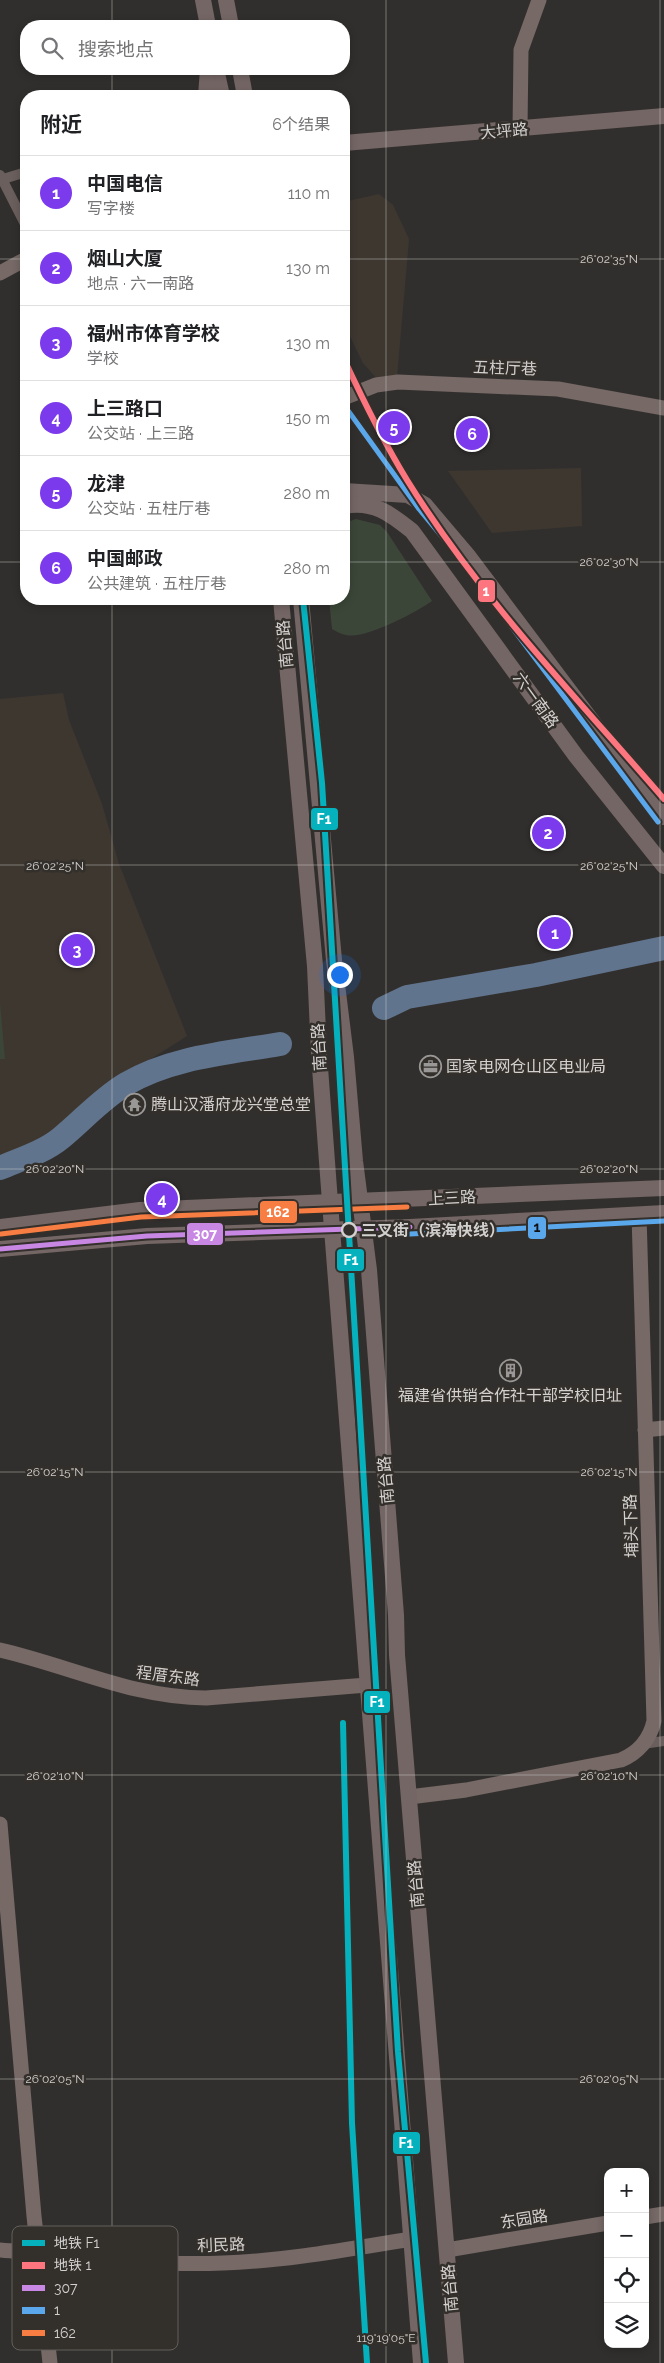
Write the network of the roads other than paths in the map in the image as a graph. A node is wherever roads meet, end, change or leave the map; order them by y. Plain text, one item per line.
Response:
1 (203, 0) edge
2 (226, 0) edge
3 (540, 0) edge
4 (207, 20) edge
5 (230, 20) edge
6 (208, 75) edge
7 (217, 75) edge
8 (241, 75) edge
9 (206, 90) edge
10 (221, 90) edge
11 (244, 90) edge
12 (664, 116) edge
13 (520, 130) junction
14 (350, 143) edge
15 (20, 173) edge
16 (1, 178) edge
17 (20, 214) edge
18 (20, 262) edge
19 (0, 273) edge
20 (350, 395) edge
21 (664, 408) edge
22 (350, 491) edge
23 (350, 505) edge
24 (282, 605) edge
25 (302, 605) edge
26 (664, 817) edge
27 (664, 866) edge
28 (664, 1188) edge
29 (330, 1202) junction
30 (360, 1202) junction
31 (664, 1213) edge
32 (639, 1215) junction
33 (0, 1227) edge
34 (364, 1228) junction
35 (332, 1229) junction
36 (0, 1249) edge
37 (664, 1428) edge
38 (645, 1430) junction
39 (0, 1650) edge
40 (367, 1684) junction
41 (664, 1741) edge
42 (643, 1744) junction
43 (409, 1796) junction
44 (0, 1824) edge
45 (664, 2214) edge
46 (649, 2216) edge
47 (604, 2224) edge
48 (36, 2226) edge
49 (411, 2239) junction
50 (447, 2250) junction
51 (178, 2264) edge
52 (49, 2350) edge
53 (50, 2363) edge
54 (421, 2363) edge
55 (456, 2363) edge

1 - 4 main road
2 - 5 main road
3 - 13 street
6 - 9 main road
7 - 10 main road
8 - 11 main road
12 - 13 main road, 大坪路
13 - 14 main road, 大坪路
15 - 16 street
16 - 17 street
18 - 19 street
20 - 21 street, 五柱厅巷
22 - 26 main road, 六一南路
23 - 27 main road, 六一南路
24 - 29 main road, 南台路
25 - 30 main road, 南台路
28 - 30 main road, 上三路
29 - 30 main road, 上三路
29 - 33 main road, 上三路
29 - 35 main road, 南台路
30 - 34 main road, 南台路
31 - 32 main road, 上三路
32 - 34 main road, 上三路
32 - 38 street, 埔头下路
34 - 35 main road, 上三路
34 - 43 main road, 南台路
35 - 36 main road, 上三路
35 - 40 main road, 南台路
37 - 38 street
38 - 42 street, 埔头下路
39 - 40 street, 程厝东路
40 - 49 main road, 南台路
41 - 42 street
42 - 43 street
43 - 50 main road, 南台路
44 - 48 street
45 - 46 street
47 - 50 street, 东园路
49 - 51 street, 利民路
49 - 54 main road, 南台路
50 - 55 main road, 南台路
52 - 53 street

